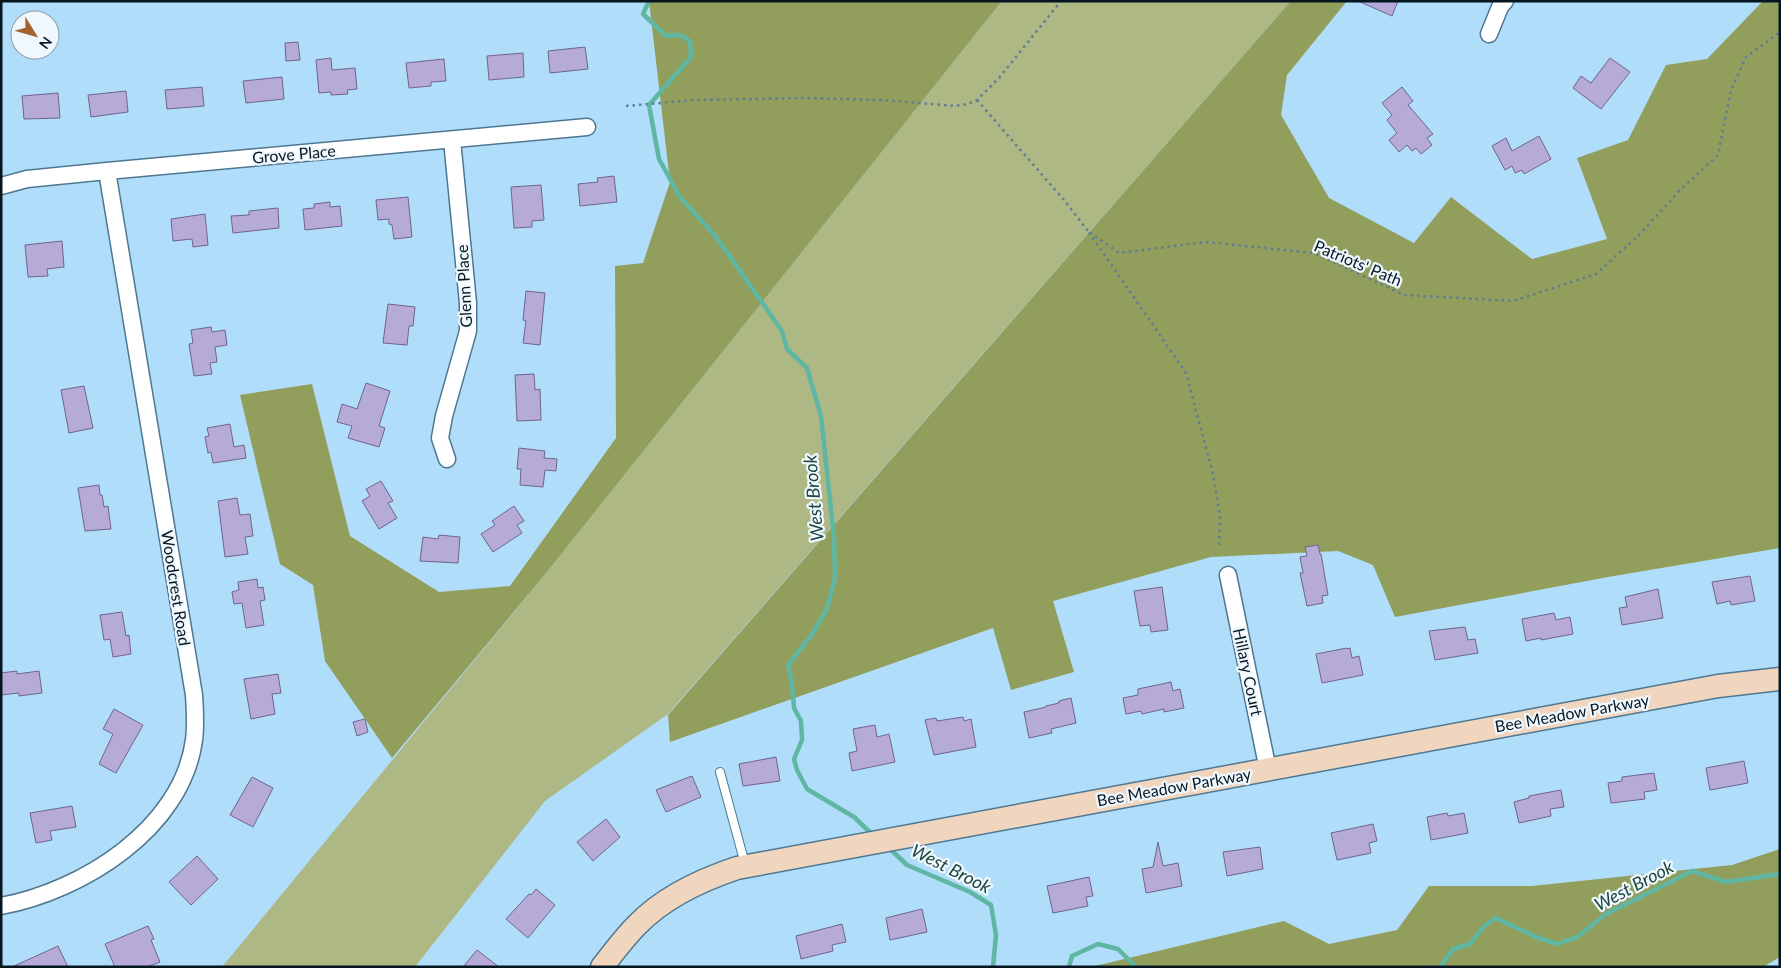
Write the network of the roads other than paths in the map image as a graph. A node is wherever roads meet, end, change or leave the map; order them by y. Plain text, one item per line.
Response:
1 (1505, 1) edge
2 (1489, 34) dead end
3 (587, 127) dead end
4 (452, 140) junction
5 (107, 171) junction
6 (1, 186) edge
7 (447, 459) dead end
8 (1228, 575) dead end
9 (1780, 679) edge
10 (1268, 770) junction
11 (720, 772) dead end
12 (746, 866) junction
13 (1, 906) edge
14 (602, 967) edge

1 - 2 street
3 - 4 street, Grove Place
4 - 5 street, Grove Place
4 - 7 street, Glenn Place
5 - 6 street, Grove Place
5 - 13 street, Woodcrest Road
8 - 10 street, Hillary Court
9 - 10 street, Bee Meadow Parkway
10 - 12 street, Bee Meadow Parkway
11 - 12 lane
12 - 14 street, Bee Meadow Parkway

